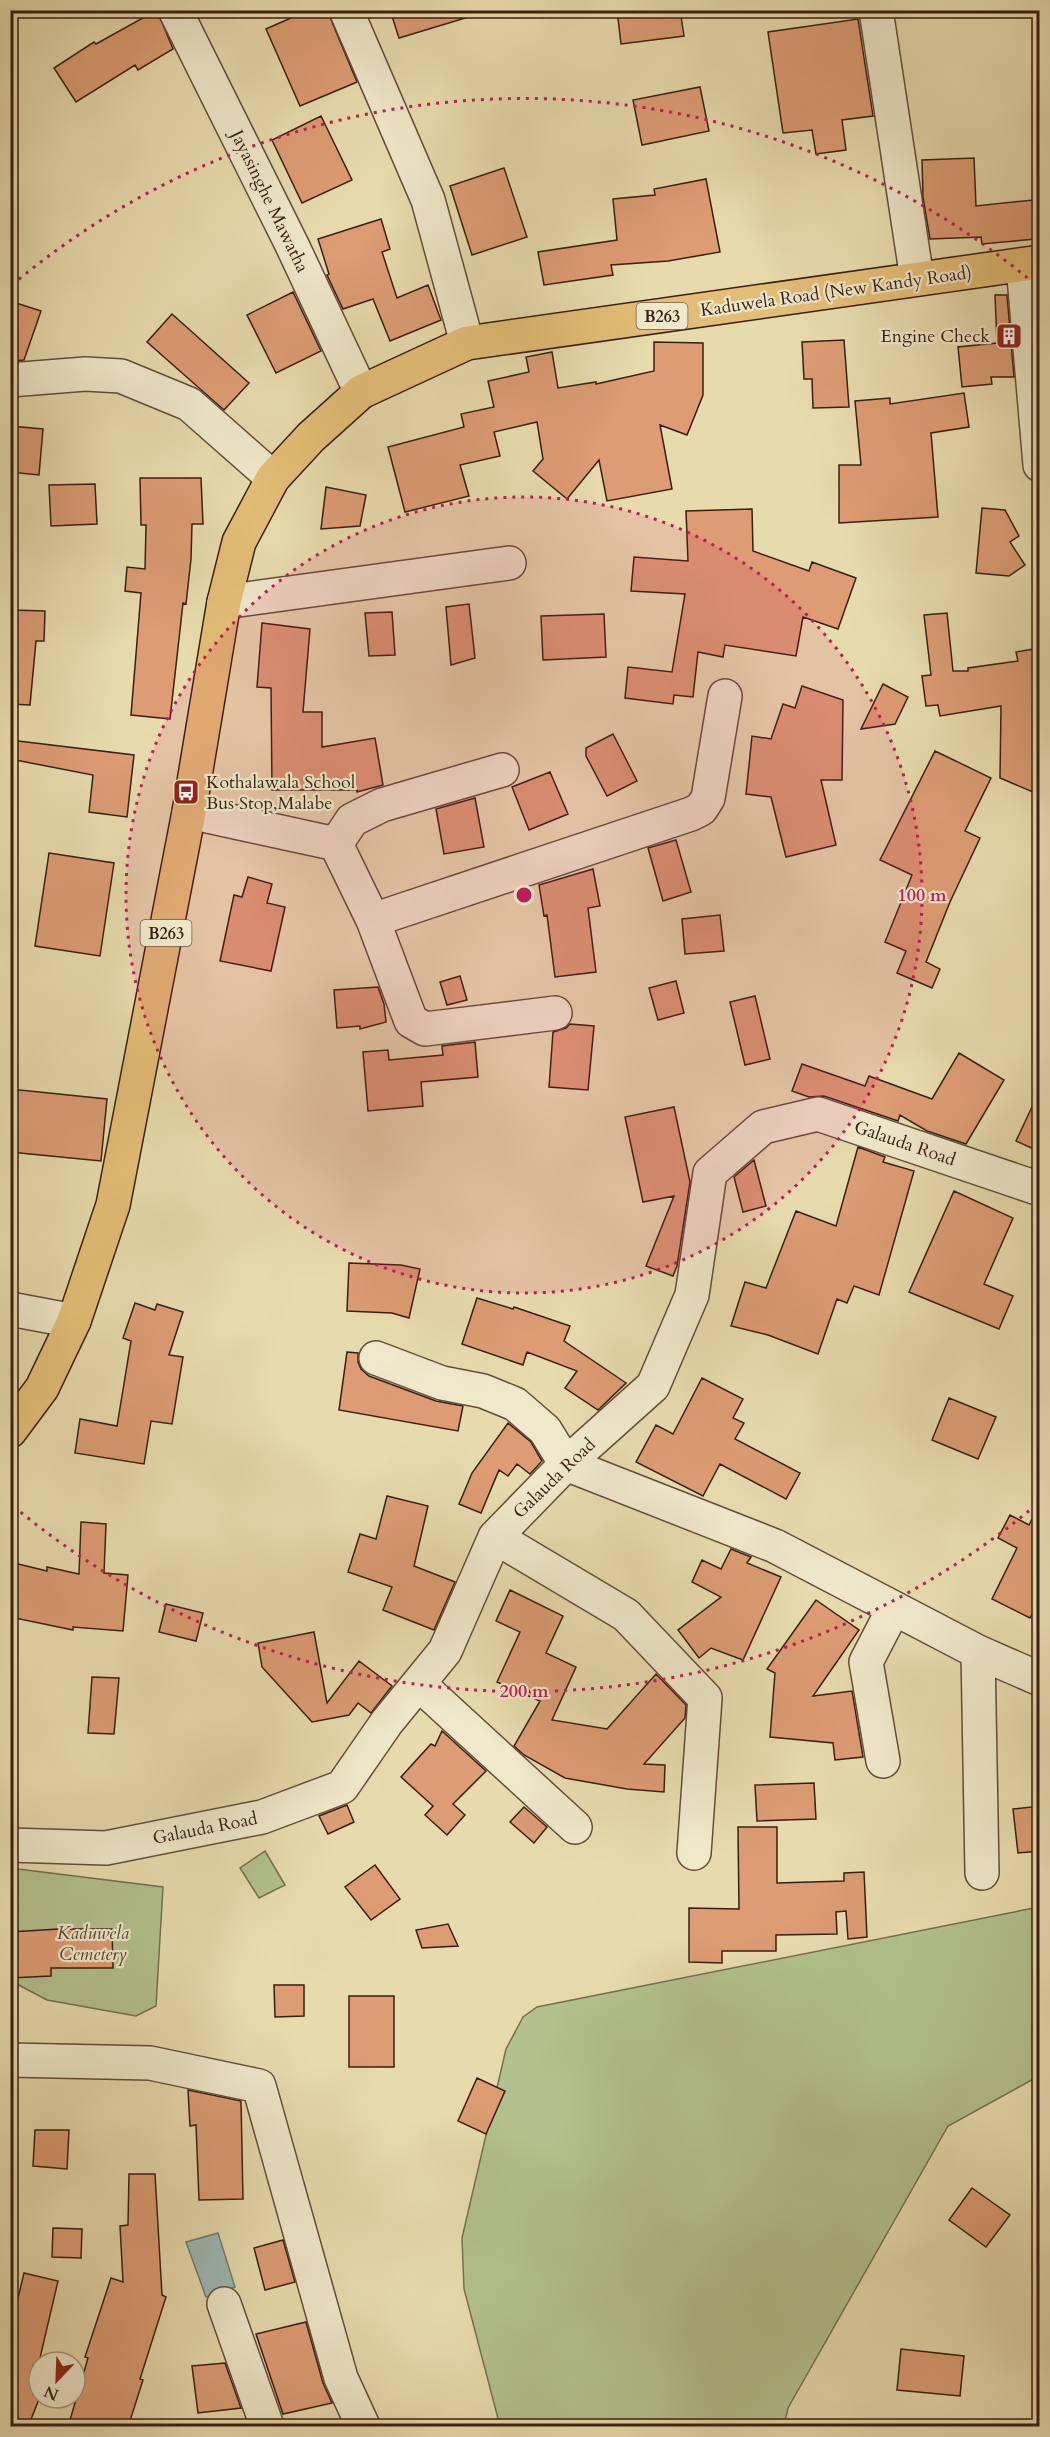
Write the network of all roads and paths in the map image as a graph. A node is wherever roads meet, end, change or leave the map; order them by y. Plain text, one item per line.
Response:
1 (175, 10) edge
2 (346, 10) edge
3 (876, 10) edge
4 (1031, 263) edge
5 (917, 279) junction
6 (467, 344) junction
7 (10, 380) edge
8 (361, 392) junction
9 (1040, 465) edge
10 (273, 478) junction
11 (509, 563) dead end
12 (224, 602) junction
13 (725, 696) dead end
14 (502, 770) dead end
15 (189, 812) junction
16 (336, 844) junction
17 (373, 920) junction
18 (555, 1013) dead end
19 (1040, 1189) edge
20 (10, 1309) edge
21 (74, 1321) junction
22 (376, 1358) dead end
23 (10, 1431) edge
24 (566, 1464) junction
25 (495, 1537) junction
26 (894, 1608) junction
27 (978, 1652) junction
28 (1040, 1679) edge
29 (419, 1684) junction
30 (883, 1761) dead end
31 (575, 1827) dead end
32 (10, 1845) edge
33 (694, 1853) dead end
34 (982, 1873) dead end
35 (10, 2060) edge
36 (224, 2304) dead end
37 (267, 2427) edge
38 (363, 2427) edge

1 - 8 street, Jayasinghe Mawatha
2 - 6 street
3 - 5 street
4 - 5 main road, Kaduwela Road (New Kandy Road) / B263
4 - 9 street
5 - 6 main road, Kaduwela Road (New Kandy Road) / B263
6 - 8 main road, Kaduwela Road (New Kandy Road) / B263
7 - 10 street
8 - 10 main road, Kaduwela Road (New Kandy Road) / B263
10 - 12 main road, Kaduwela Road (New Kandy Road) / B263
11 - 12 street
12 - 15 main road, Kaduwela Road (New Kandy Road) / B263
13 - 17 street
14 - 16 street
15 - 16 street
15 - 21 main road, Kaduwela Road (New Kandy Road) / B263
16 - 17 street
17 - 18 street
19 - 24 street, Galauda Road
20 - 21 street
21 - 23 main road, Kaduwela Road (New Kandy Road) / B263
22 - 24 street
24 - 25 street, Galauda Road
24 - 26 street
25 - 29 street, Galauda Road
25 - 33 street
26 - 27 street
26 - 30 street
27 - 28 street
27 - 34 street
29 - 31 street
29 - 32 street, Galauda Road
35 - 38 street
36 - 37 street

